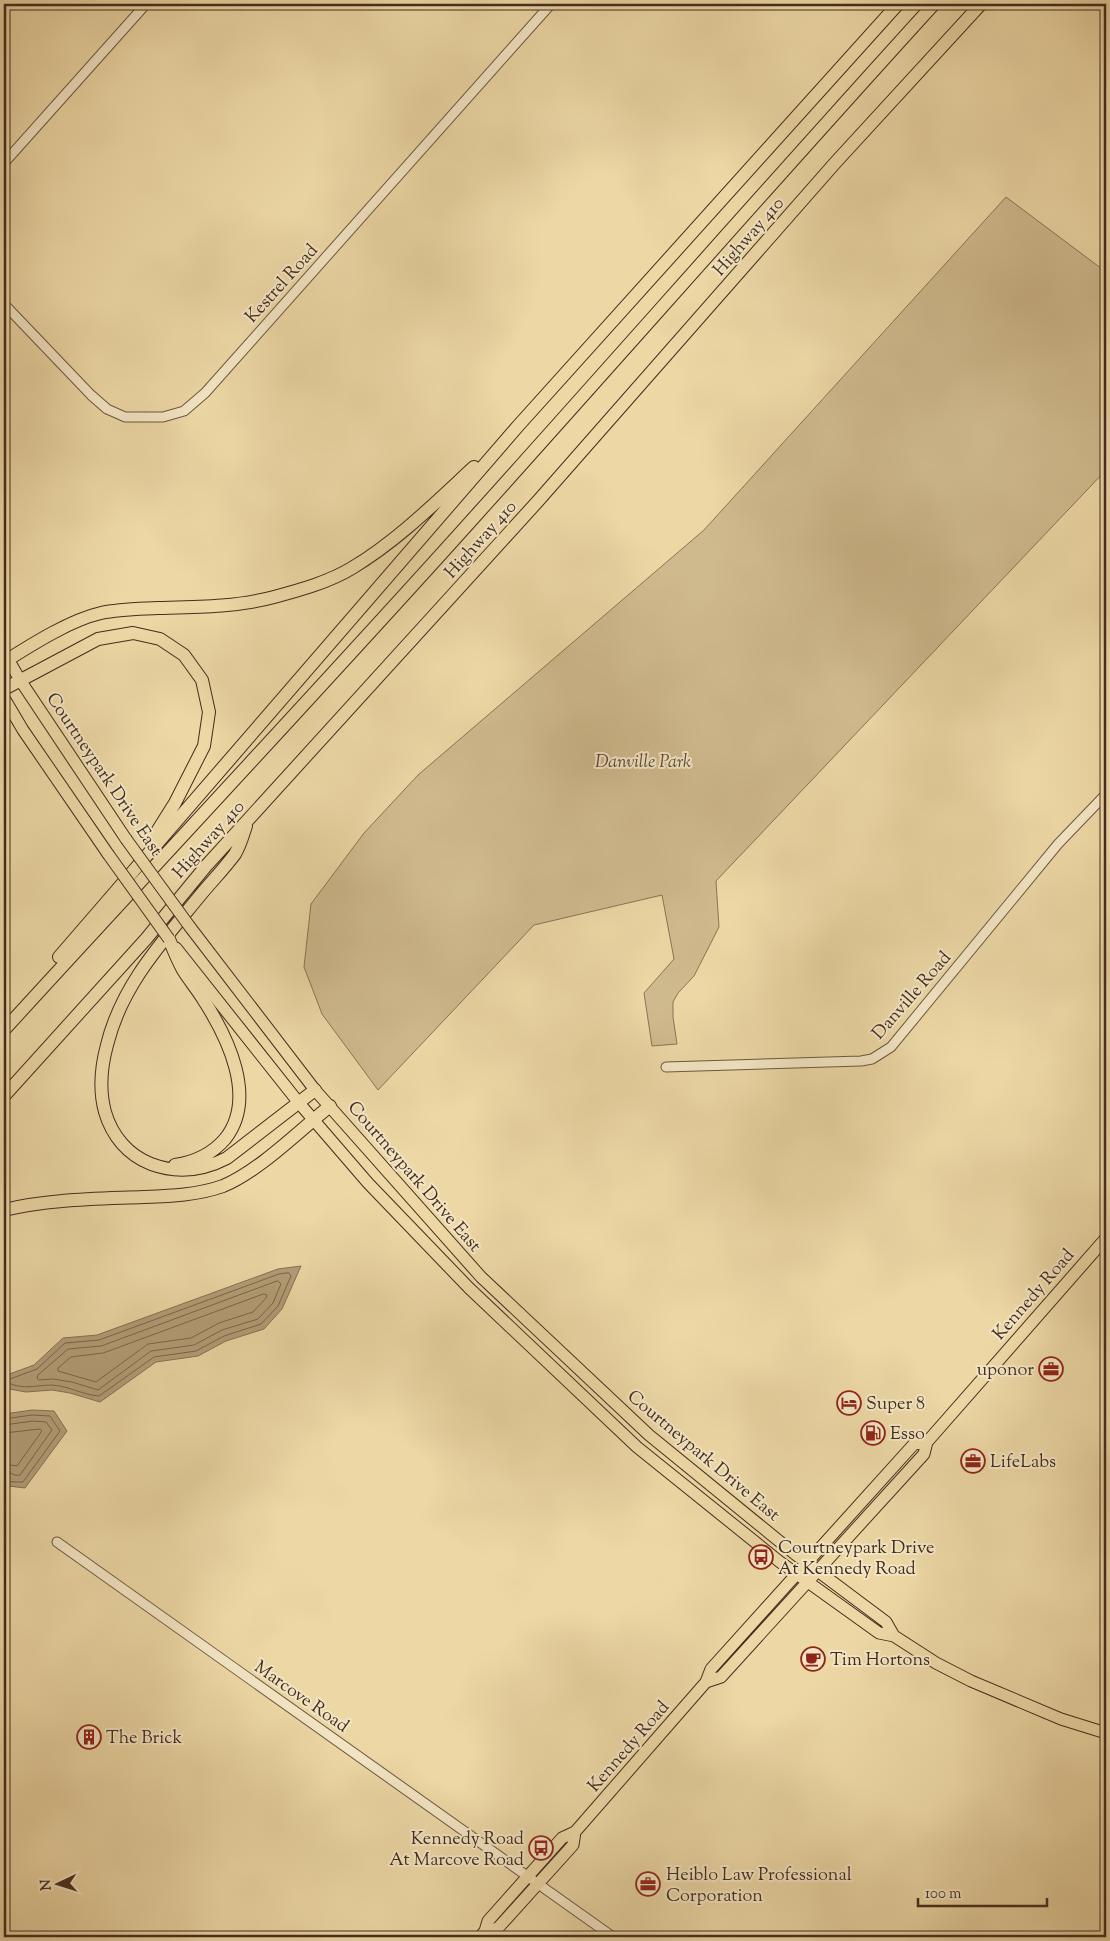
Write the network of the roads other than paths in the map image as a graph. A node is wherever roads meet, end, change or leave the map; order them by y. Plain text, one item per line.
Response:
1 (146, 4) edge
2 (551, 4) edge
3 (898, 4) edge
4 (934, 4) edge
5 (981, 4) edge
6 (4, 163) edge
7 (4, 304) edge
8 (518, 426) junction
9 (5, 658) edge
10 (20, 680) junction
11 (4, 689) edge
12 (4, 698) edge
13 (1106, 794) edge
14 (249, 819) junction
15 (168, 939) junction
16 (57, 959) junction
17 (4, 1021) edge
18 (4, 1030) edge
19 (666, 1067) dead end
20 (315, 1090) junction
21 (4, 1096) edge
22 (299, 1103) junction
23 (330, 1106) junction
24 (313, 1119) junction
25 (148, 1163) junction
26 (4, 1210) edge
27 (1106, 1238) edge
28 (927, 1442) junction
29 (58, 1542) dead end
30 (806, 1562) junction
31 (818, 1571) junction
32 (796, 1574) junction
33 (808, 1582) junction
34 (894, 1636) junction
35 (706, 1682) junction
36 (1106, 1733) edge
37 (575, 1832) junction
38 (528, 1876) junction
39 (538, 1884) junction
40 (483, 1934) edge
41 (613, 1937) edge

1 - 6 street
2 - 7 street, Kestrel Road
3 - 8 highway, Highway 410
4 - 18 highway
5 - 14 highway, Highway 410
8 - 9 highway
8 - 16 highway, Highway 410
9 - 10 main road, Courtneypark Drive East
10 - 11 highway
10 - 16 highway
10 - 20 main road, Courtneypark Drive East, bridge
12 - 15 main road, Courtneypark Drive East, bridge
13 - 19 street, Danville Road
14 - 21 highway, Highway 410
14 - 25 highway
15 - 22 main road, Courtneypark Drive East
15 - 25 highway
16 - 17 highway, Highway 410
20 - 22 highway
20 - 23 main road, Courtneypark Drive East
22 - 24 main road, Courtneypark Drive East
22 - 25 highway
23 - 24 highway
23 - 30 main road, Courtneypark Drive East
24 - 26 highway
24 - 32 main road, Courtneypark Drive East
27 - 28 main road, Kennedy Road
28 - 30 main road, Kennedy Road
28 - 31 main road, Kennedy Road
29 - 38 street, Marcove Road
30 - 31 main road, Courtneypark Drive East
30 - 32 main road, Kennedy Road
31 - 33 main road, Kennedy Road
31 - 34 main road, Courtneypark Drive East
32 - 33 main road, Courtneypark Drive East
32 - 35 main road, Kennedy Road
33 - 34 main road, Courtneypark Drive East
33 - 35 main road, Kennedy Road
34 - 36 main road, Courtneypark Drive East
35 - 37 main road, Kennedy Road
37 - 38 main road, Kennedy Road
37 - 39 main road, Kennedy Road
38 - 39 street, Marcove Road
38 - 40 main road, Kennedy Road
39 - 40 main road, Kennedy Road
39 - 41 street, Marcove Road

